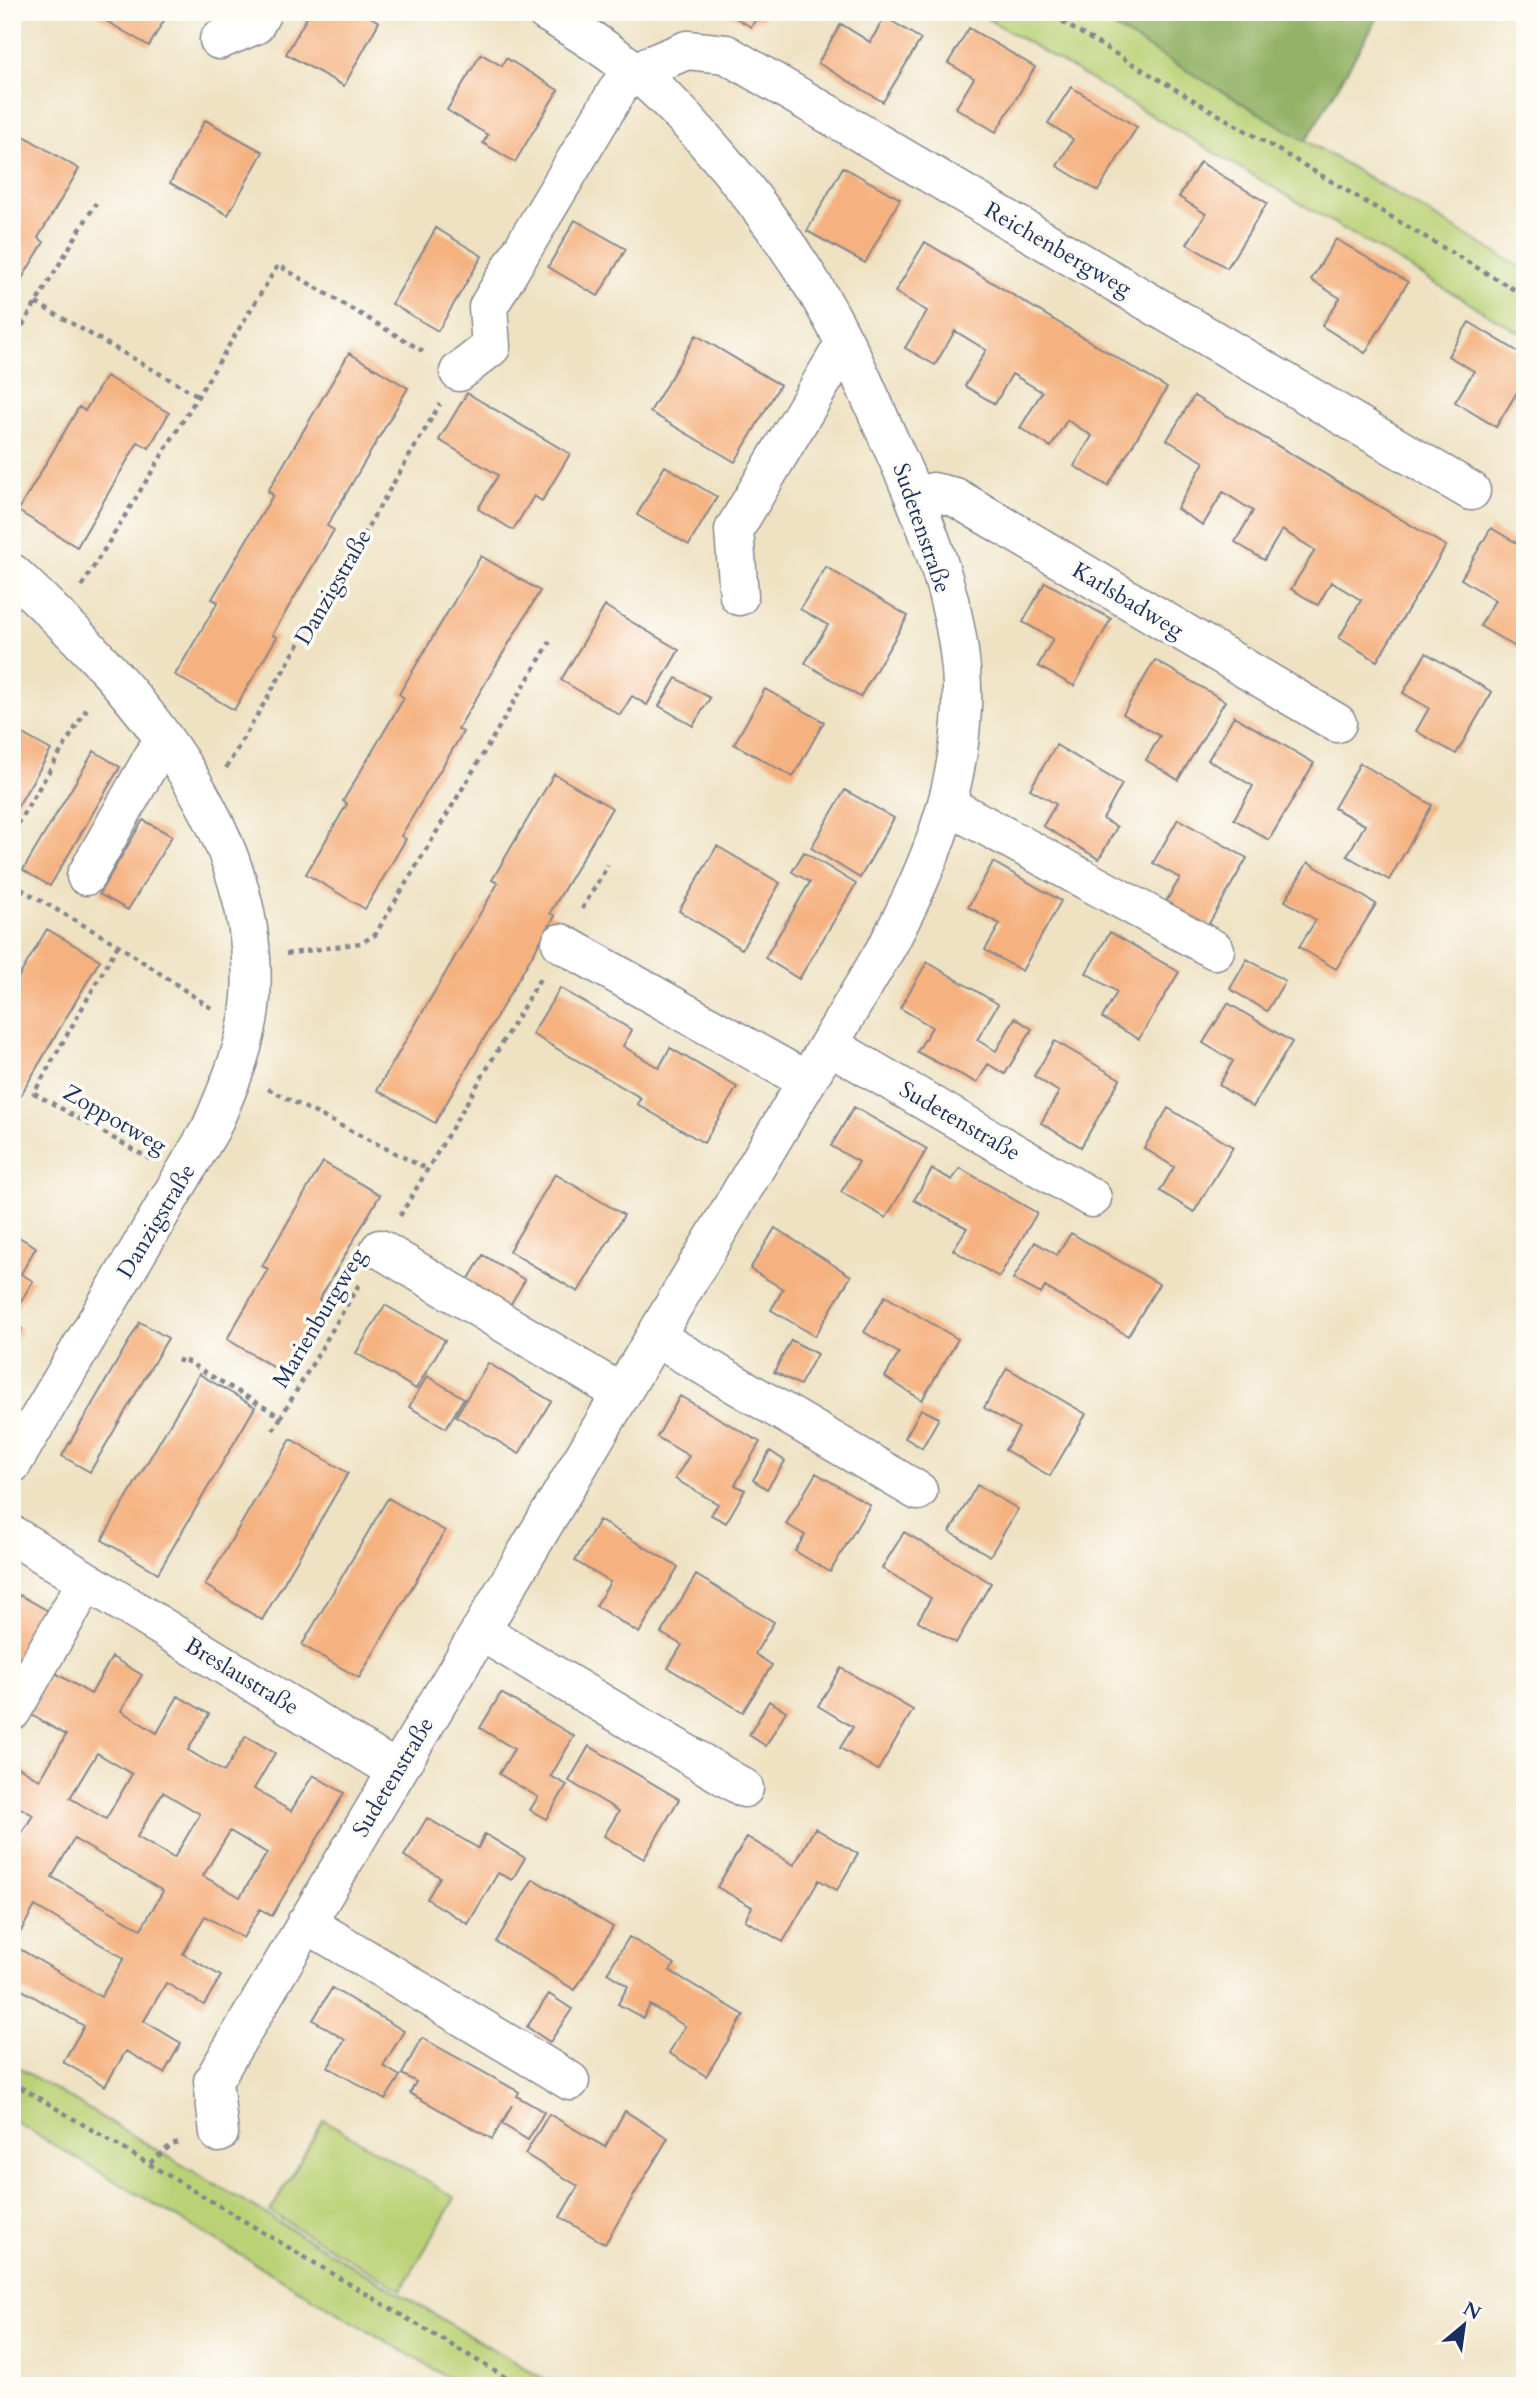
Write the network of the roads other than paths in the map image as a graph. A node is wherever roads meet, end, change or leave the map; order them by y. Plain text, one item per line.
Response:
1 (262, 12) edge
2 (546, 12) edge
3 (219, 40) dead end
4 (636, 71) junction
5 (845, 343) junction
6 (458, 372) road end
7 (1471, 491) dead end
8 (915, 496) junction
9 (12, 573) edge
10 (739, 596) dead end
11 (1337, 723) dead end
12 (163, 739) junction
13 (949, 806) junction
14 (86, 876) dead end
15 (561, 943) road end
16 (1215, 950) dead end
17 (829, 1045) junction
18 (807, 1081) junction
19 (1092, 1198) dead end
20 (380, 1249) road end
21 (655, 1337) junction
22 (621, 1393) junction
23 (12, 1464) edge
24 (918, 1491) dead end
25 (12, 1535) edge
26 (87, 1581) junction
27 (480, 1631) junction
28 (12, 1711) edge
29 (397, 1771) junction
30 (744, 1788) dead end
31 (306, 1923) junction
32 (570, 2081) dead end
33 (219, 2133) dead end

1 - 3 street
2 - 4 street, Sudetenstraße
4 - 5 street, Sudetenstraße
4 - 6 street
4 - 7 street, Reichenbergweg
5 - 8 street, Sudetenstraße
5 - 10 street
8 - 11 street, Karlsbadweg
8 - 13 street, Sudetenstraße
9 - 12 street, Danzigstraße
12 - 14 street
12 - 23 street, Danzigstraße
13 - 16 street
13 - 17 street, Sudetenstraße
15 - 18 street
17 - 18 street, Sudetenstraße
17 - 19 street, Sudetenstraße
18 - 21 street, Sudetenstraße
20 - 22 street
21 - 22 street, Sudetenstraße
21 - 24 street
22 - 27 street, Sudetenstraße
25 - 26 street, Breslaustraße
26 - 28 street
26 - 29 street, Breslaustraße
27 - 29 street, Sudetenstraße
27 - 30 street
29 - 31 street, Sudetenstraße
31 - 32 street
31 - 33 street, Sudetenstraße

